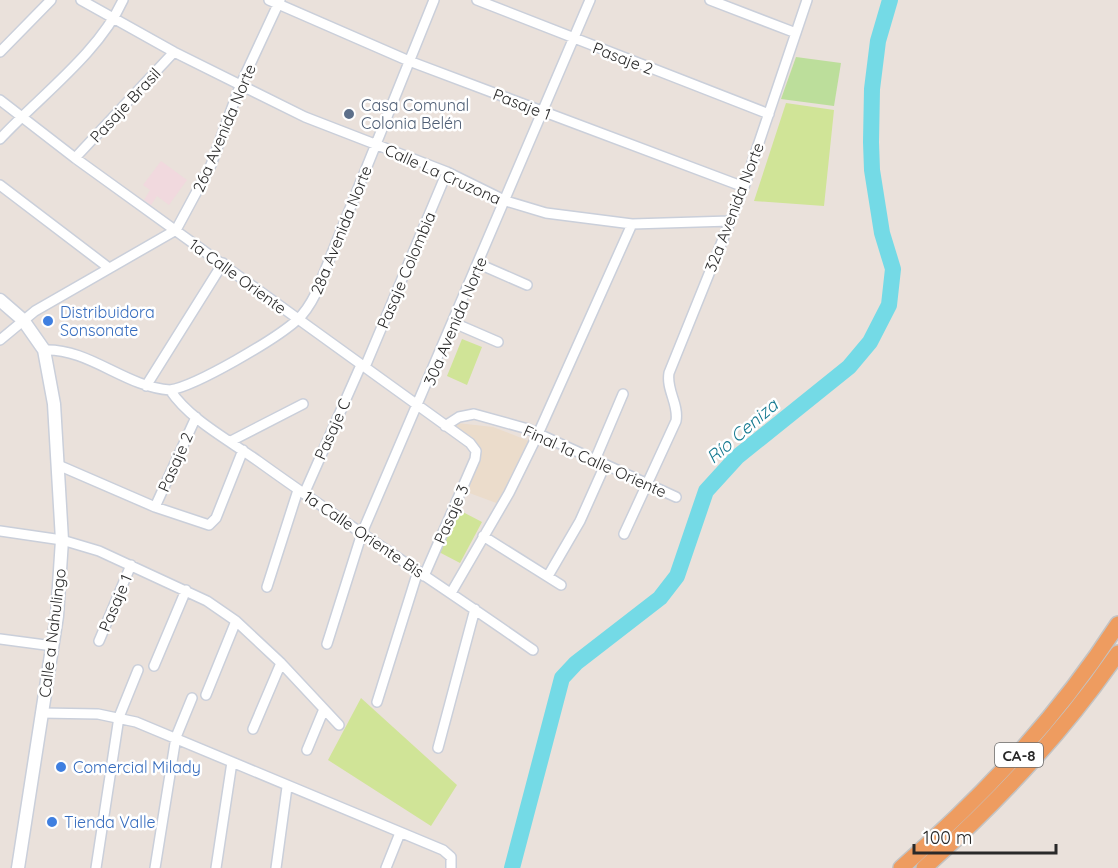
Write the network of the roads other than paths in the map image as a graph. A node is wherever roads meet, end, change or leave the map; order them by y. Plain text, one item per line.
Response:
1 (51, 0) edge
2 (81, 0) edge
3 (123, 0) edge
4 (434, 0) edge
5 (477, 0) edge
6 (590, 0) edge
7 (710, 0) edge
8 (807, 0) edge
9 (276, 1) edge
10 (115, 18) junction
11 (796, 33) junction
12 (574, 40) junction
13 (0, 52) edge
14 (174, 52) junction
15 (409, 61) junction
16 (240, 86) junction
17 (0, 100) edge
18 (544, 112) junction
19 (769, 114) junction
20 (22, 115) junction
21 (0, 139) edge
22 (376, 145) junction
23 (75, 158) junction
24 (447, 172) junction
25 (0, 185) edge
26 (744, 187) junction
27 (506, 201) junction
28 (730, 221) junction
29 (632, 224) junction
30 (176, 230) junction
31 (223, 263) junction
32 (479, 264) junction
33 (109, 268) junction
34 (527, 285) dead end
35 (0, 288) edge
36 (1, 300) edge
37 (298, 320) junction
38 (454, 323) junction
39 (27, 325) junction
40 (0, 340) edge
41 (498, 342) dead end
42 (44, 350) junction
43 (363, 366) junction
44 (146, 386) junction
45 (170, 390) junction
46 (623, 394) dead end
47 (303, 405) dead end
48 (418, 406) junction
49 (196, 417) junction
50 (445, 426) junction
51 (538, 434) junction
52 (231, 441) junction
53 (243, 450) junction
54 (476, 451) joint
55 (595, 460) junction
56 (58, 465) junction
57 (605, 465) junction
58 (647, 484) junction
59 (301, 492) junction
60 (676, 497) dead end
61 (155, 507) junction
62 (0, 531) edge
63 (362, 533) junction
64 (624, 534) dead end
65 (483, 536) junction
66 (62, 540) junction
67 (131, 565) junction
68 (421, 573) junction
69 (548, 576) junction
70 (561, 585) dead end
71 (267, 587) dead end
72 (186, 590) junction
73 (451, 593) junction
74 (475, 609) junction
75 (236, 621) junction
76 (1118, 624) edge
77 (0, 639) edge
78 (99, 641) dead end
79 (327, 644) dead end
80 (53, 645) junction
81 (533, 650) dead end
82 (1118, 653) edge
83 (280, 663) junction
84 (154, 666) dead end
85 (138, 670) dead end
86 (206, 695) dead end
87 (192, 698) dead end
88 (377, 702) dead end
89 (324, 710) junction
90 (41, 712) junction
91 (119, 717) junction
92 (339, 725) dead end
93 (254, 729) dead end
94 (176, 737) junction
95 (438, 748) dead end
96 (307, 750) dead end
97 (232, 762) junction
98 (287, 787) junction
99 (400, 833) junction
100 (18, 868) edge
101 (96, 868) edge
102 (155, 868) edge
103 (216, 868) edge
104 (276, 868) edge
105 (386, 868) edge
106 (451, 868) edge
107 (901, 868) edge
108 (924, 868) edge

1 - 13 street
2 - 10 street, Calle La Cruzona
3 - 10 street
4 - 15 street, 28a Avenida Norte
5 - 12 street, Pasaje 2
6 - 12 street, 30a Avenida Norte
7 - 11 street
8 - 11 street, 32a Avenida Norte
9 - 15 street, Pasaje 1
9 - 16 street, 26a Avenida Norte
10 - 14 street, Calle La Cruzona
10 - 20 street
11 - 19 street, 32a Avenida Norte
12 - 18 street, 30a Avenida Norte
12 - 19 street, Pasaje 2
14 - 16 street, Calle La Cruzona
14 - 23 street, Pasaje Brasil
15 - 18 street, Pasaje 1
15 - 22 street, 28a Avenida Norte
16 - 22 street, Calle La Cruzona
16 - 30 street, 26a Avenida Norte
17 - 20 street, 1a Calle Oriente
18 - 26 street, Pasaje 1
18 - 27 street, 30a Avenida Norte
19 - 26 street, 32a Avenida Norte
20 - 21 street
20 - 23 street, 1a Calle Oriente
22 - 24 street, Calle La Cruzona
22 - 37 street, 28a Avenida Norte
23 - 30 street, 1a Calle Oriente
24 - 27 street, Calle La Cruzona
24 - 43 street, Pasaje Colombia
25 - 33 street
26 - 28 street, 32a Avenida Norte
27 - 29 street, Calle La Cruzona
27 - 32 street, 30a Avenida Norte
28 - 29 street, Calle La Cruzona
28 - 58 street, 32a Avenida Norte
29 - 51 street
30 - 31 street, 1a Calle Oriente
30 - 33 street, 26a Avenida Norte
31 - 37 street, 1a Calle Oriente
31 - 44 street
32 - 34 street
32 - 38 street, 30a Avenida Norte
33 - 39 street, 26a Avenida Norte
35 - 36 street
36 - 39 street, Calle a Nahulingo
37 - 43 street, 1a Calle Oriente
37 - 45 street, 28a Avenida Norte
38 - 41 street
38 - 48 street, 30a Avenida Norte
39 - 40 street, 26a Avenida Norte
39 - 42 street, Calle a Nahulingo
42 - 44 street
42 - 56 street, Calle a Nahulingo
43 - 48 street, 1a Calle Oriente
43 - 59 street, Pasaje C
44 - 45 street
45 - 49 street, 1a Calle Oriente Bis
46 - 55 street
47 - 52 street
48 - 50 street, 1a Calle Oriente
48 - 63 street, 30a Avenida Norte
49 - 52 street, 1a Calle Oriente Bis
49 - 61 street, Pasaje 2
50 - 51 street, Final 1a Calle Oriente
50 - 54 street, 1a Calle Oriente
51 - 55 street, Final 1a Calle Oriente
51 - 65 street
52 - 53 street, 1a Calle Oriente Bis
53 - 59 street, 1a Calle Oriente Bis
53 - 61 street
54 - 68 street, Pasaje 3
55 - 57 street, Final 1a Calle Oriente
56 - 61 street
56 - 66 street, Calle a Nahulingo
57 - 58 street, Final 1a Calle Oriente
57 - 69 street
58 - 60 street, Final 1a Calle Oriente
58 - 64 street
59 - 63 street, 1a Calle Oriente Bis
59 - 71 street, Pasaje C
62 - 66 street
63 - 68 street, 1a Calle Oriente Bis
63 - 79 street, 30a Avenida Norte
65 - 69 street
65 - 73 street
66 - 67 street
66 - 80 street, Calle a Nahulingo
67 - 72 street
67 - 78 street, Pasaje 1
68 - 73 street, 1a Calle Oriente Bis
68 - 88 street, Pasaje 3
69 - 70 street
72 - 75 street
72 - 84 street
73 - 74 street, 1a Calle Oriente Bis
74 - 81 street, 1a Calle Oriente Bis
74 - 95 street
75 - 83 street
75 - 86 street
76 - 107 highway, CA-8
77 - 80 street
80 - 90 street, Calle a Nahulingo
82 - 108 highway, CA-8
83 - 89 street
83 - 93 street
85 - 91 street
87 - 94 street
89 - 92 street
89 - 96 street
90 - 91 street
90 - 100 street, Calle a Nahulingo
91 - 94 street
91 - 101 street
94 - 97 street
94 - 102 street
97 - 98 street
97 - 103 street
98 - 99 street
98 - 104 street
99 - 105 street
99 - 106 street

